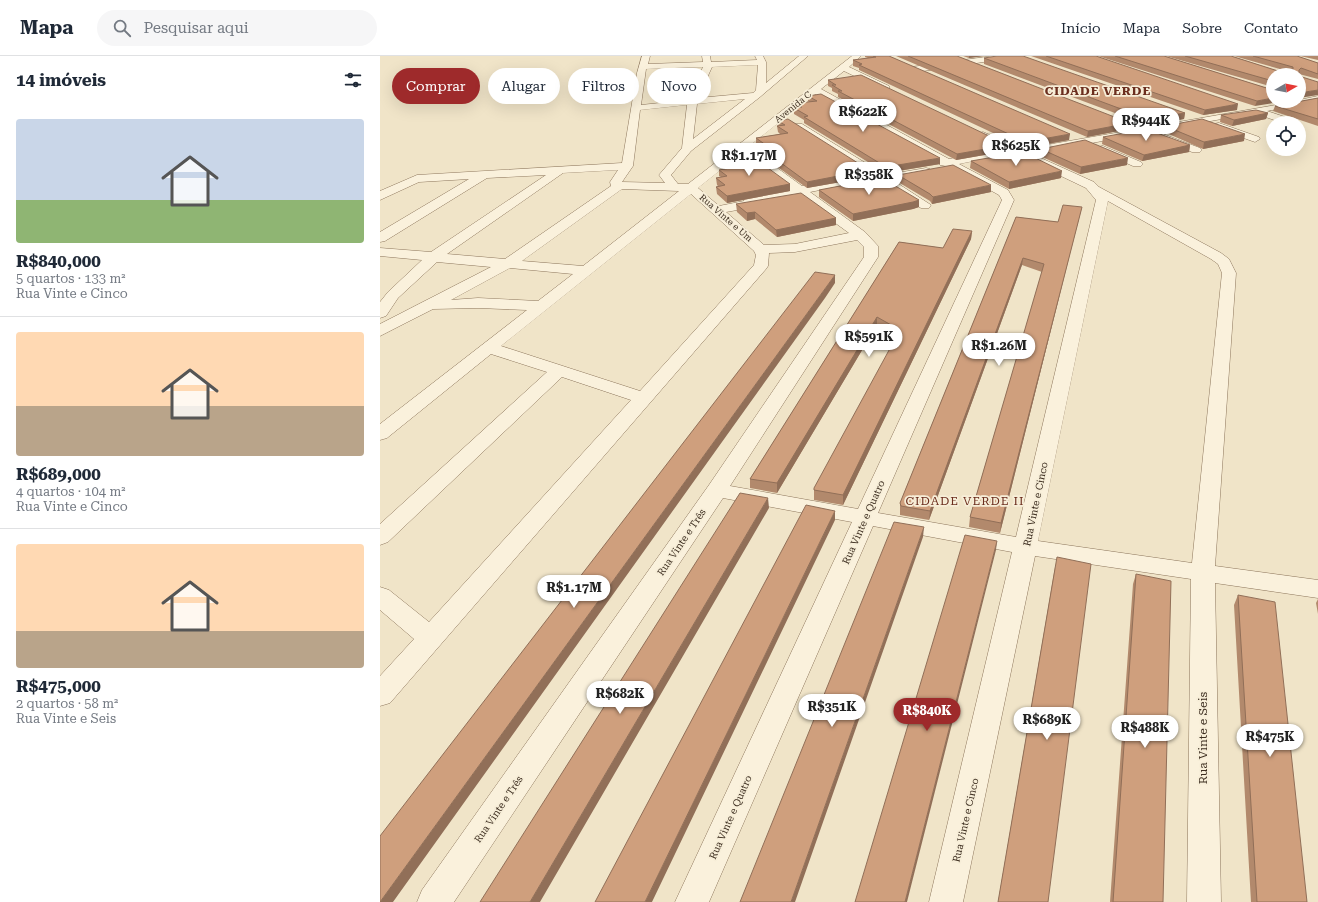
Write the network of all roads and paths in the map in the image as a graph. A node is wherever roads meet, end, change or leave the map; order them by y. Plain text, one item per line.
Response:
1 (646, 56) edge
2 (804, 56) edge
3 (857, 56) edge
4 (952, 56) edge
5 (1010, 56) edge
6 (761, 59) edge
7 (707, 61) edge
8 (897, 61) edge
9 (967, 62) junction
10 (643, 67) junction
11 (842, 67) junction
12 (916, 69) junction
13 (989, 70) edge
14 (861, 76) junction
15 (937, 78) edge
16 (825, 82) junction
17 (815, 90) junction
18 (759, 93) junction
19 (896, 93) edge
20 (1318, 95) edge
21 (1306, 98) edge
22 (711, 99) edge
23 (1318, 99) edge
24 (1306, 100) edge
25 (1306, 102) edge
26 (1231, 103) edge
27 (673, 104) edge
28 (692, 104) edge
29 (1266, 105) edge
30 (1266, 106) edge
31 (1318, 106) edge
32 (636, 108) junction
33 (1250, 109) junction
34 (782, 116) junction
35 (1271, 116) edge
36 (1193, 117) junction
37 (1137, 127) junction
38 (973, 130) edge
39 (1077, 138) junction
40 (1255, 139) dead end
41 (742, 148) junction
42 (687, 149) junction
43 (1196, 150) edge
44 (1018, 151) junction
45 (953, 164) junction
46 (1137, 164) dead end
47 (627, 166) junction
48 (563, 169) junction
49 (485, 174) junction
50 (880, 177) junction
51 (620, 185) junction
52 (674, 186) junction
53 (691, 188) junction
54 (1097, 190) junction
55 (803, 192) junction
56 (380, 196) edge
57 (925, 205) dead end
58 (714, 208) junction
59 (860, 235) junction
60 (380, 238) edge
61 (761, 249) junction
62 (380, 252) edge
63 (435, 256) junction
64 (510, 263) junction
65 (587, 271) junction
66 (428, 306) junction
67 (542, 306) junction
68 (381, 310) edge
69 (380, 331) edge
70 (488, 348) junction
71 (559, 371) junction
72 (644, 398) junction
73 (380, 434) edge
74 (717, 490) junction
75 (865, 518) junction
76 (380, 538) edge
77 (1026, 546) junction
78 (1202, 573) junction
79 (1318, 589) edge
80 (380, 596) edge
81 (431, 638) junction
82 (380, 695) edge
83 (434, 902) edge
84 (692, 902) edge
85 (946, 902) edge
86 (1204, 902) edge

1 - 10 street
2 - 18 street
3 - 11 street, Avenida C
4 - 9 street
5 - 9 street
6 - 7 street
6 - 18 street
7 - 10 street
8 - 12 street
9 - 12 street
9 - 13 street
10 - 32 street
11 - 14 street
11 - 16 street, Avenida C
12 - 14 street
12 - 15 street
14 - 16 street
14 - 19 street
16 - 17 street, Avenida C
17 - 34 street, Avenida C
17 - 45 street
18 - 22 street
18 - 42 street
20 - 21 street
23 - 24 street
25 - 31 street
26 - 33 street
27 - 32 street
28 - 42 street
29 - 33 street
30 - 33 street
32 - 47 street
33 - 35 street
33 - 36 street
34 - 41 street, Avenida C
34 - 50 street
36 - 37 street
36 - 40 street
37 - 39 street
37 - 43 street
38 - 44 street
39 - 44 street
39 - 46 street
41 - 53 street, Avenida C
41 - 55 street, Rua Vinte e Três
42 - 52 street
44 - 45 street
44 - 54 street
45 - 50 street
45 - 75 street, Rua Vinte e Quatro
47 - 48 street
47 - 51 street
48 - 49 street
48 - 63 street
49 - 56 street
49 - 60 street
50 - 55 street
50 - 57 street
51 - 52 street
51 - 64 street
52 - 53 street
53 - 58 street, Rua Vinte e Um
53 - 65 street, Avenida C
54 - 77 street, Rua Vinte e Cinco
54 - 78 street, Rua Vinte e Seis
55 - 58 street
55 - 59 street, Rua Vinte e Três
58 - 61 street, Rua Vinte e Um
59 - 61 street
59 - 74 street, Rua Vinte e Três
61 - 72 street
62 - 63 street
63 - 64 street
63 - 68 street
64 - 65 street
64 - 66 street
65 - 67 street, Avenida C
66 - 67 street
66 - 68 street
66 - 69 street
67 - 70 street, Avenida C
70 - 71 street
70 - 73 street, Avenida C
71 - 72 street
71 - 76 street
72 - 81 street
74 - 75 street
74 - 83 street, Rua Vinte e Três
75 - 77 street
75 - 84 street, Rua Vinte e Quatro
77 - 78 street
77 - 85 street, Rua Vinte e Cinco
78 - 79 street
78 - 86 street, Rua Vinte e Seis
80 - 81 street
81 - 82 street

